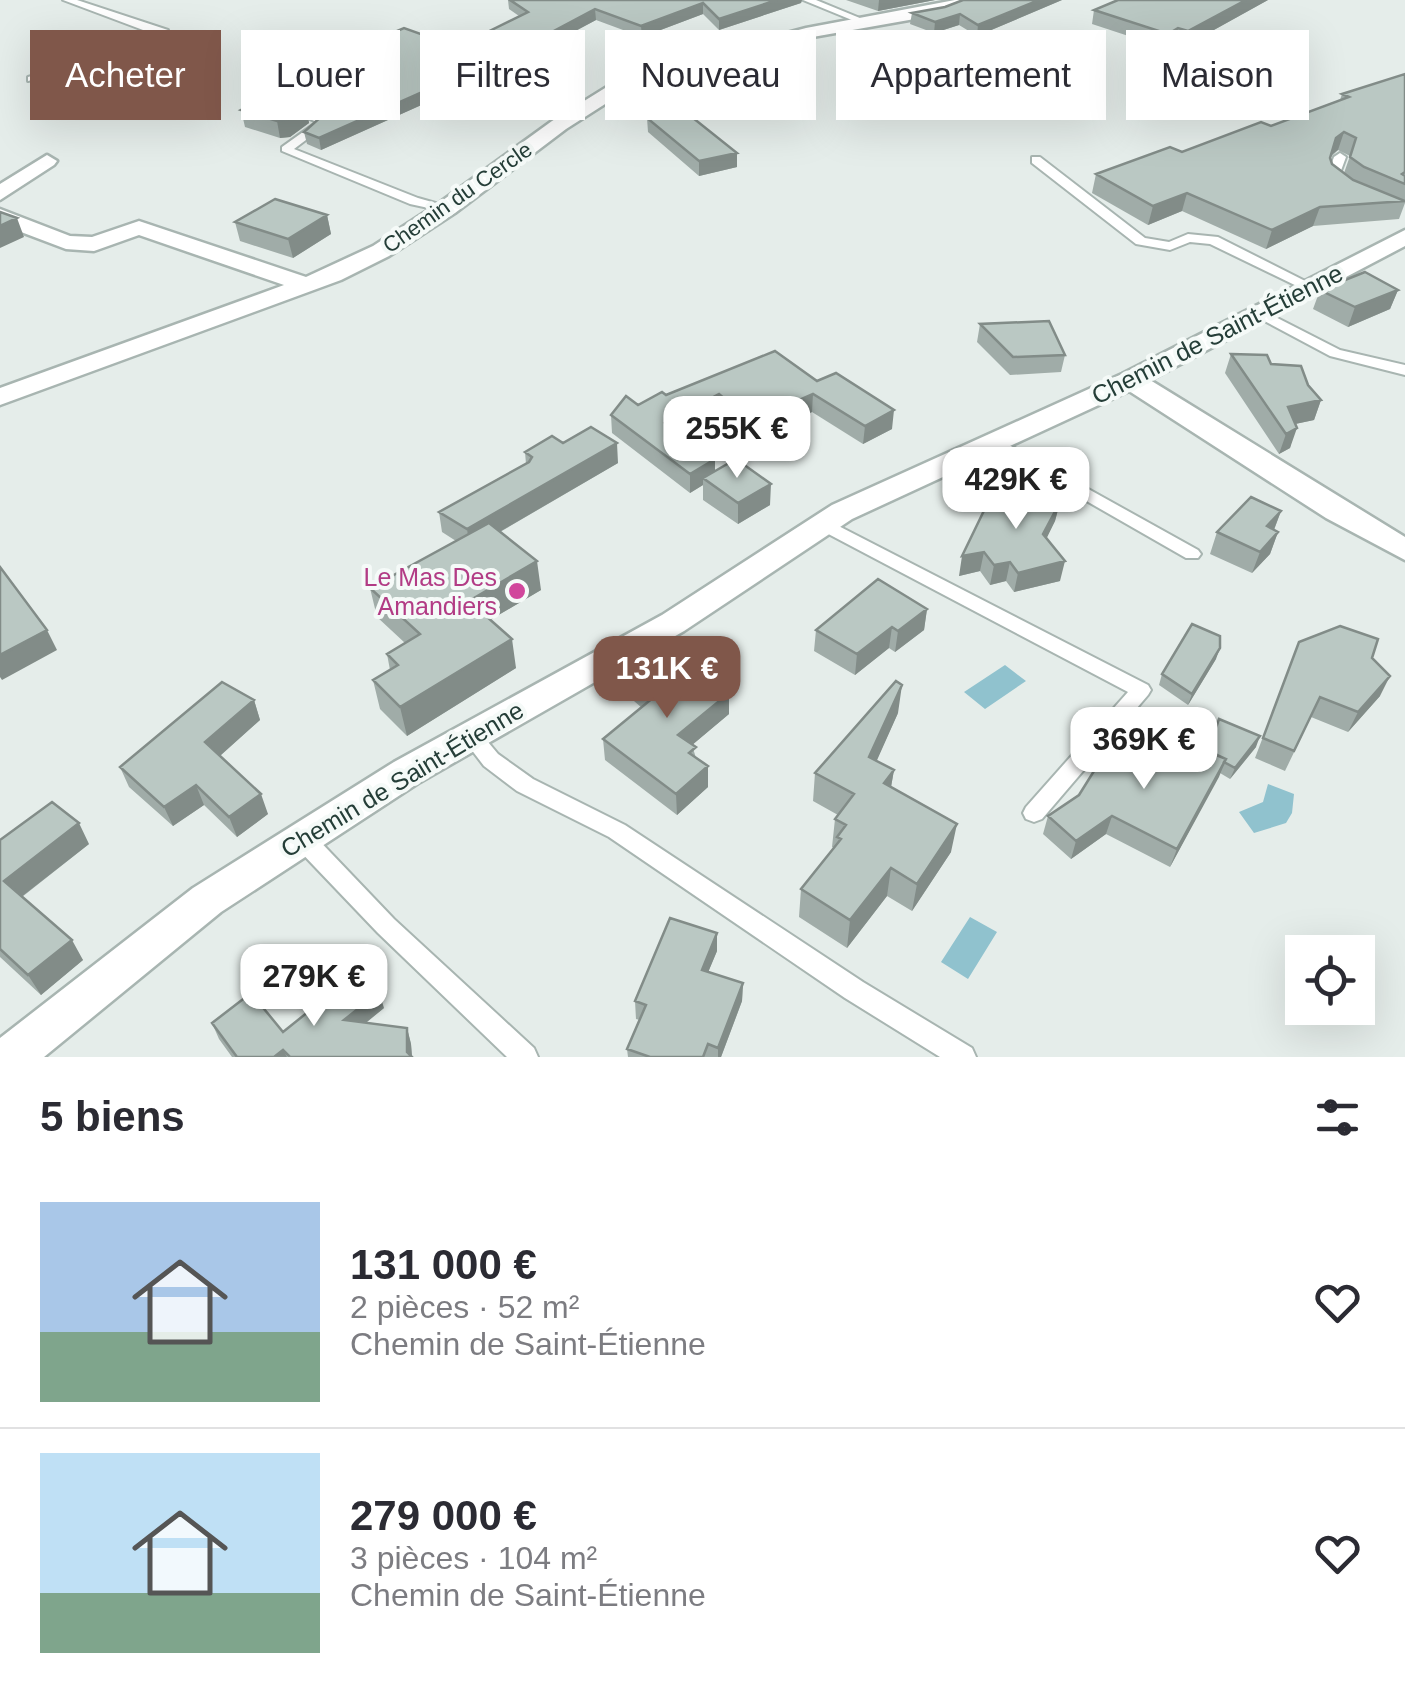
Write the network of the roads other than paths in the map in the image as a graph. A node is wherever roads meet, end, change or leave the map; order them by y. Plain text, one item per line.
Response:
1 (68, 0) edge
2 (808, 0) edge
3 (972, 0) edge
4 (867, 23) junction
5 (158, 30) edge
6 (322, 120) edge
7 (1340, 157) edge
8 (1036, 160) dead end
9 (47, 161) dead end
10 (1352, 192) edge
11 (0, 194) edge
12 (446, 208) junction
13 (0, 216) edge
14 (1405, 237) edge
15 (307, 285) junction
16 (1310, 287) junction
17 (1260, 313) junction
18 (1405, 370) edge
19 (1131, 380) junction
20 (0, 397) edge
21 (992, 441) junction
22 (823, 524) junction
23 (1405, 550) edge
24 (1192, 554) dead end
25 (471, 736) junction
26 (1034, 813) dead end
27 (302, 838) junction
28 (10, 1057) edge
29 (525, 1057) edge
30 (963, 1057) edge

1 - 5 lane
2 - 4 lane
3 - 4 street, Chemin du Cercle
4 - 12 street, Chemin du Cercle
6 - 12 lane
7 - 10 lane
8 - 16 lane
9 - 11 street
12 - 15 street, Chemin du Cercle
13 - 15 street
14 - 16 street, Chemin de Saint-Étienne
15 - 20 street, Chemin du Cercle
16 - 17 street, Chemin de Saint-Étienne
17 - 18 lane
17 - 19 street, Chemin de Saint-Étienne
19 - 21 street, Chemin de Saint-Étienne
19 - 23 street
21 - 22 street, Chemin de Saint-Étienne
21 - 24 lane
22 - 25 street, Chemin de Saint-Étienne
22 - 26 lane
25 - 27 street, Chemin de Saint-Étienne
25 - 30 lane
27 - 28 street, Chemin de Saint-Étienne
27 - 29 lane

